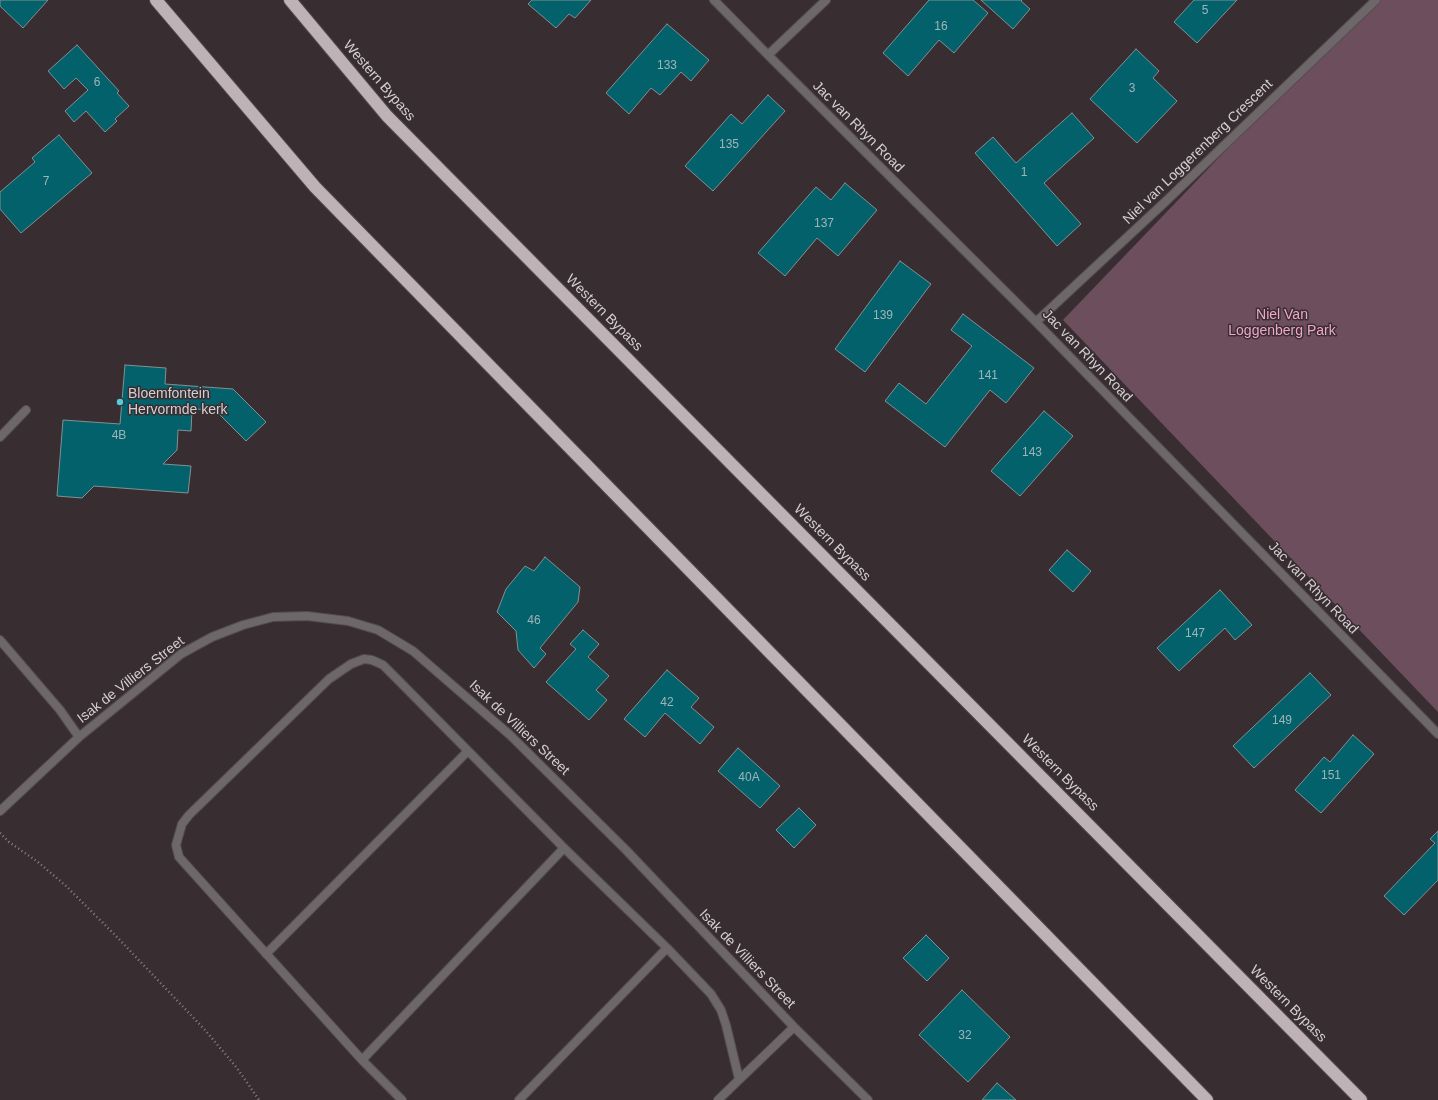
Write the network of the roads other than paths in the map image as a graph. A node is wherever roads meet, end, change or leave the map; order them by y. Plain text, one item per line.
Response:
1 (156, 0) edge
2 (290, 0) edge
3 (714, 0) edge
4 (826, 0) edge
5 (1376, 0) edge
6 (768, 55) junction
7 (1036, 322) junction
8 (26, 410) dead end
9 (0, 437) edge
10 (0, 640) edge
11 (1438, 734) edge
12 (78, 738) junction
13 (468, 751) junction
14 (0, 810) edge
15 (564, 848) junction
16 (667, 948) junction
17 (266, 954) junction
18 (794, 1027) junction
19 (362, 1060) junction
20 (739, 1079) junction
21 (402, 1100) edge
22 (519, 1100) edge
23 (718, 1100) edge
24 (868, 1100) edge
25 (1207, 1100) edge
26 (1361, 1100) edge

1 - 25 highway
2 - 26 highway, Western Bypass
3 - 6 street, Jac van Rhyn Road
4 - 6 street
5 - 7 street, Niel van Loggerenberg Crescent
6 - 7 street, Jac van Rhyn Road
7 - 11 street, Jac van Rhyn Road
8 - 9 street
10 - 12 street
12 - 14 street, Isak de Villiers Street
12 - 18 street, Isak de Villiers Street
13 - 15 street
13 - 17 street
13 - 17 street
15 - 16 street
15 - 19 street
16 - 20 street
16 - 22 street
17 - 19 street
18 - 20 street
18 - 24 street, Isak de Villiers Street
19 - 21 street
20 - 23 street

